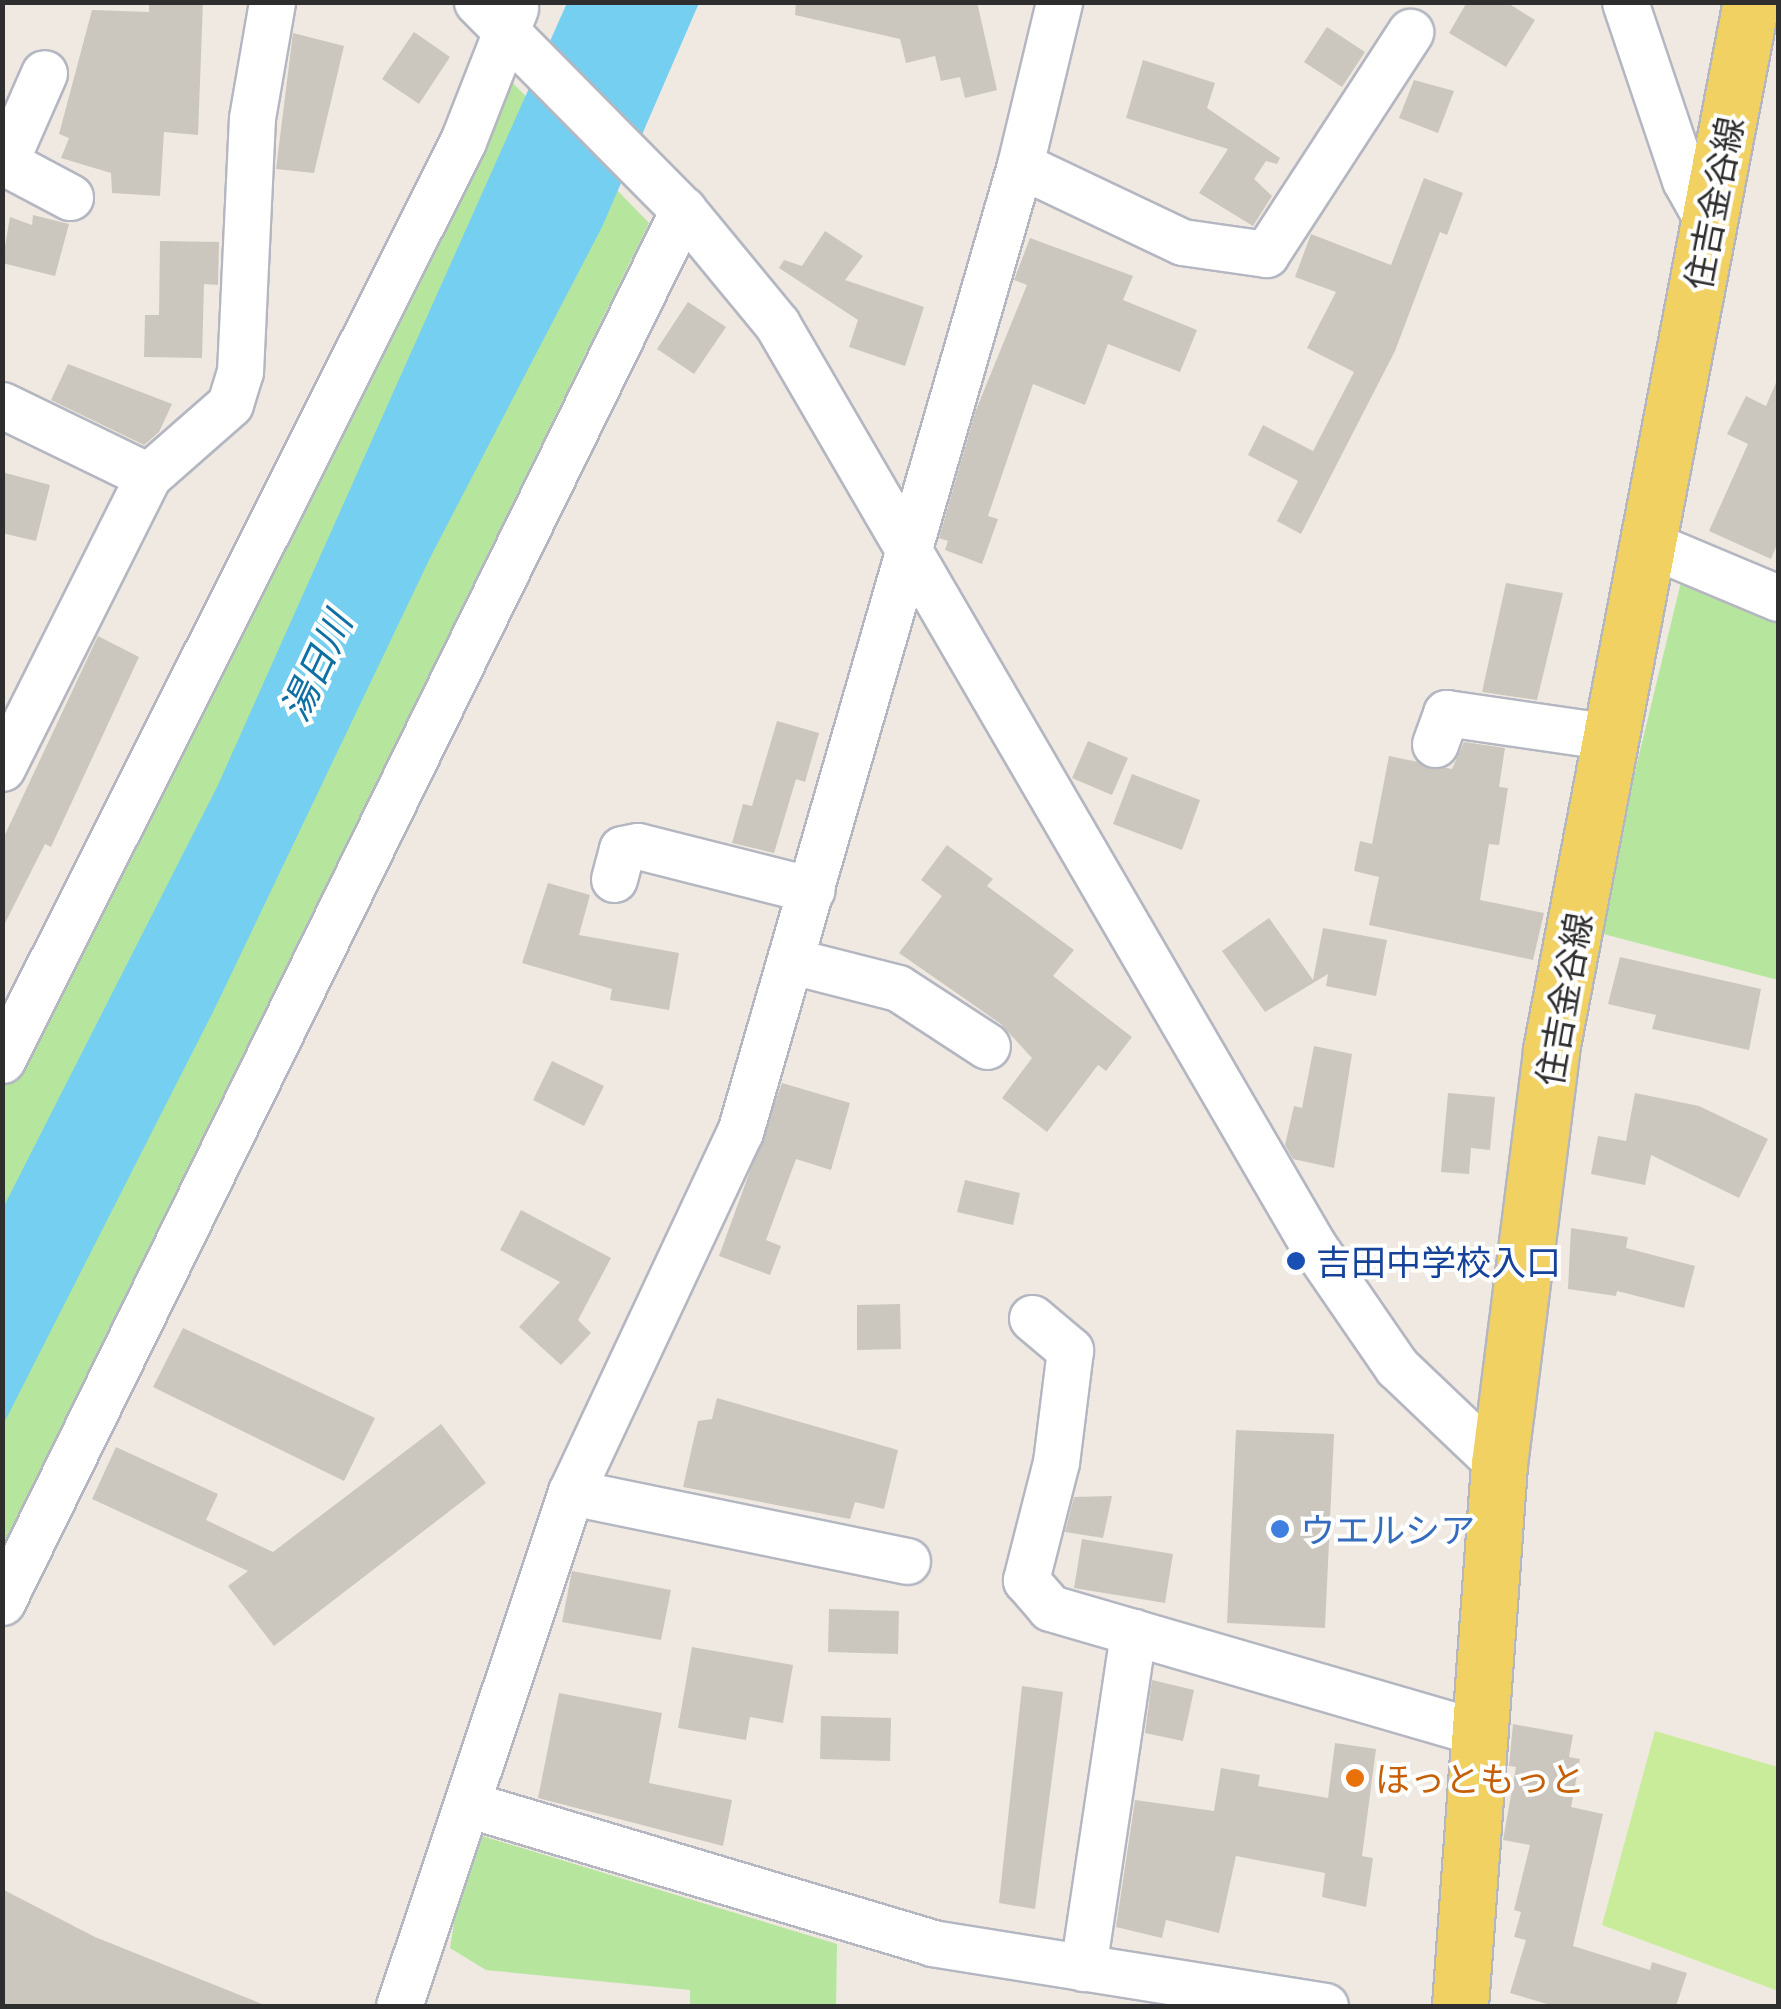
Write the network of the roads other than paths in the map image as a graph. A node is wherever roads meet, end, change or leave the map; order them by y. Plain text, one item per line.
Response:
1 (272, 2) edge
2 (1059, 2) edge
3 (1625, 2) edge
4 (1751, 2) edge
5 (499, 11) edge
6 (1410, 32) dead end
7 (44, 73) dead end
8 (4, 162) edge
9 (1020, 165) junction
10 (70, 197) dead end
11 (674, 201) junction
12 (1710, 223) junction
13 (2, 406) edge
14 (148, 476) junction
15 (1649, 544) junction
16 (910, 552) junction
17 (1778, 598) edge
18 (1612, 737) junction
19 (1435, 744) dead end
20 (2, 768) edge
21 (614, 879) dead end
22 (812, 890) junction
23 (792, 961) junction
24 (987, 1046) dead end
25 (2, 1060) edge
26 (1032, 1318) dead end
27 (1500, 1464) junction
28 (572, 1492) junction
29 (907, 1561) dead end
30 (2, 1602) edge
31 (1133, 1632) junction
32 (1481, 1733) junction
33 (467, 1804) junction
34 (1083, 1968) junction
35 (399, 2006) edge
36 (1325, 2006) edge
37 (1460, 2006) edge

1 - 14 street
2 - 9 street
3 - 12 street
4 - 12 main road, 住吉金谷線
5 - 11 street
5 - 25 street
6 - 9 street
7 - 8 street
8 - 10 street
9 - 16 street
11 - 16 street
11 - 30 street
12 - 15 main road, 住吉金谷線
13 - 14 street
14 - 20 street
15 - 17 street
15 - 18 main road, 住吉金谷線
16 - 22 street
16 - 27 street
18 - 19 street
18 - 27 main road, 住吉金谷線
21 - 22 street
22 - 23 street
23 - 24 street
23 - 28 street
26 - 31 street
27 - 32 main road, 住吉金谷線
28 - 29 street
28 - 33 street
31 - 32 street
31 - 34 street
32 - 37 main road, 住吉金谷線
33 - 34 street
33 - 35 street
34 - 36 street

